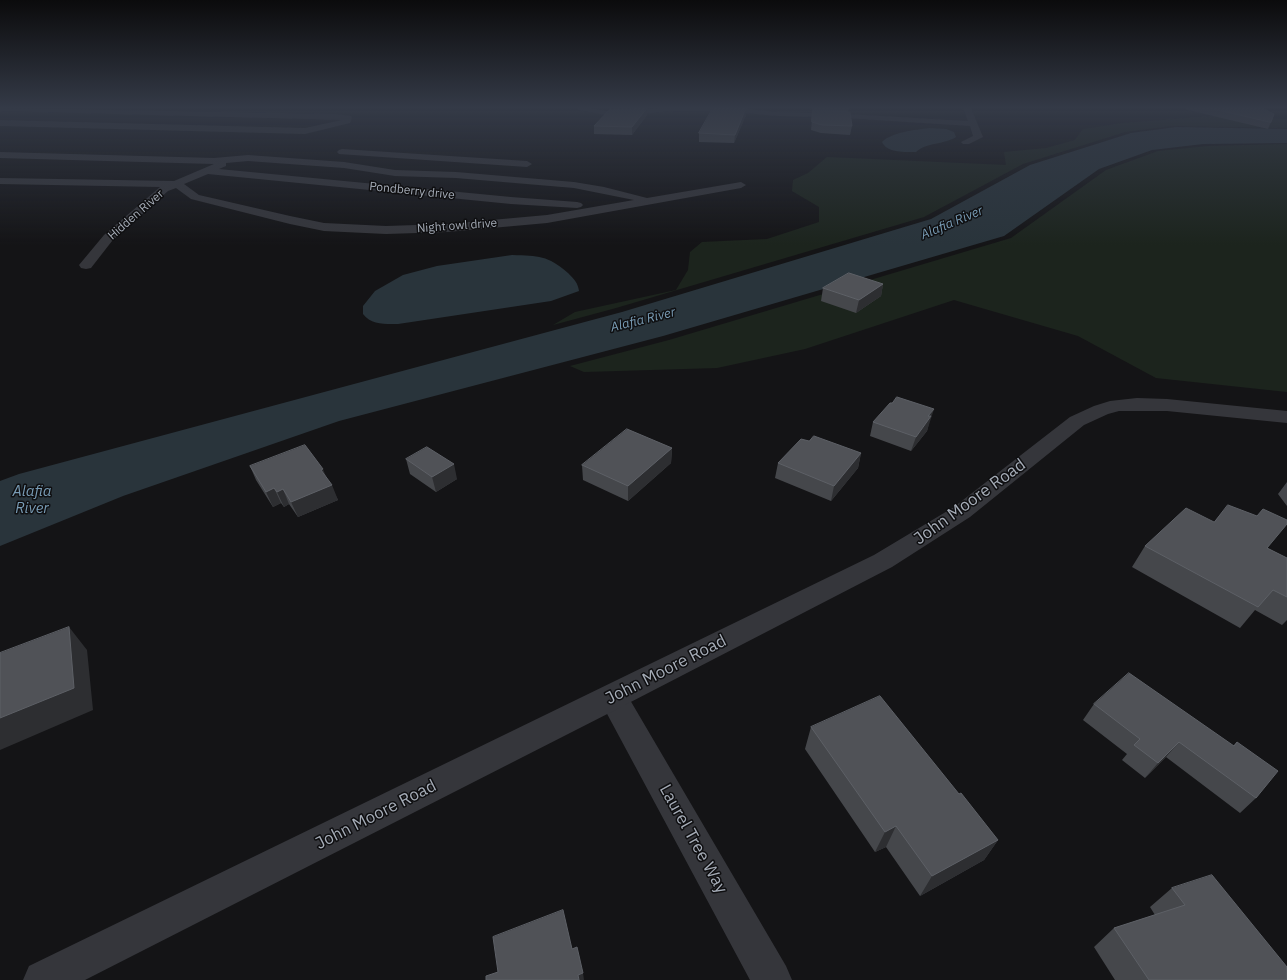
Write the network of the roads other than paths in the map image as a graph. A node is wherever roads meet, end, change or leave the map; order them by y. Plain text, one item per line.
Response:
1 (246, 154) edge
2 (363, 154) edge
3 (0, 155) edge
4 (232, 160) junction
5 (527, 164) dead end
6 (206, 171) junction
7 (0, 181) edge
8 (177, 184) junction
9 (742, 185) dead end
10 (648, 201) junction
11 (619, 206) junction
12 (86, 265) dead end
13 (1287, 417) edge
14 (613, 697) junction
15 (43, 980) edge
16 (772, 980) edge

1 - 4 street, Hidden River
2 - 5 street
3 - 4 street
4 - 6 street, Hidden River
4 - 10 street
6 - 8 street, Hidden River
6 - 11 street, Pondberry drive
7 - 8 street
8 - 11 street, Night owl drive
8 - 12 street, Hidden River
9 - 10 street, Night owl drive
10 - 11 street, Night owl drive
13 - 14 street, John Moore Road
14 - 15 street, John Moore Road
14 - 16 street, Laurel Tree Way

